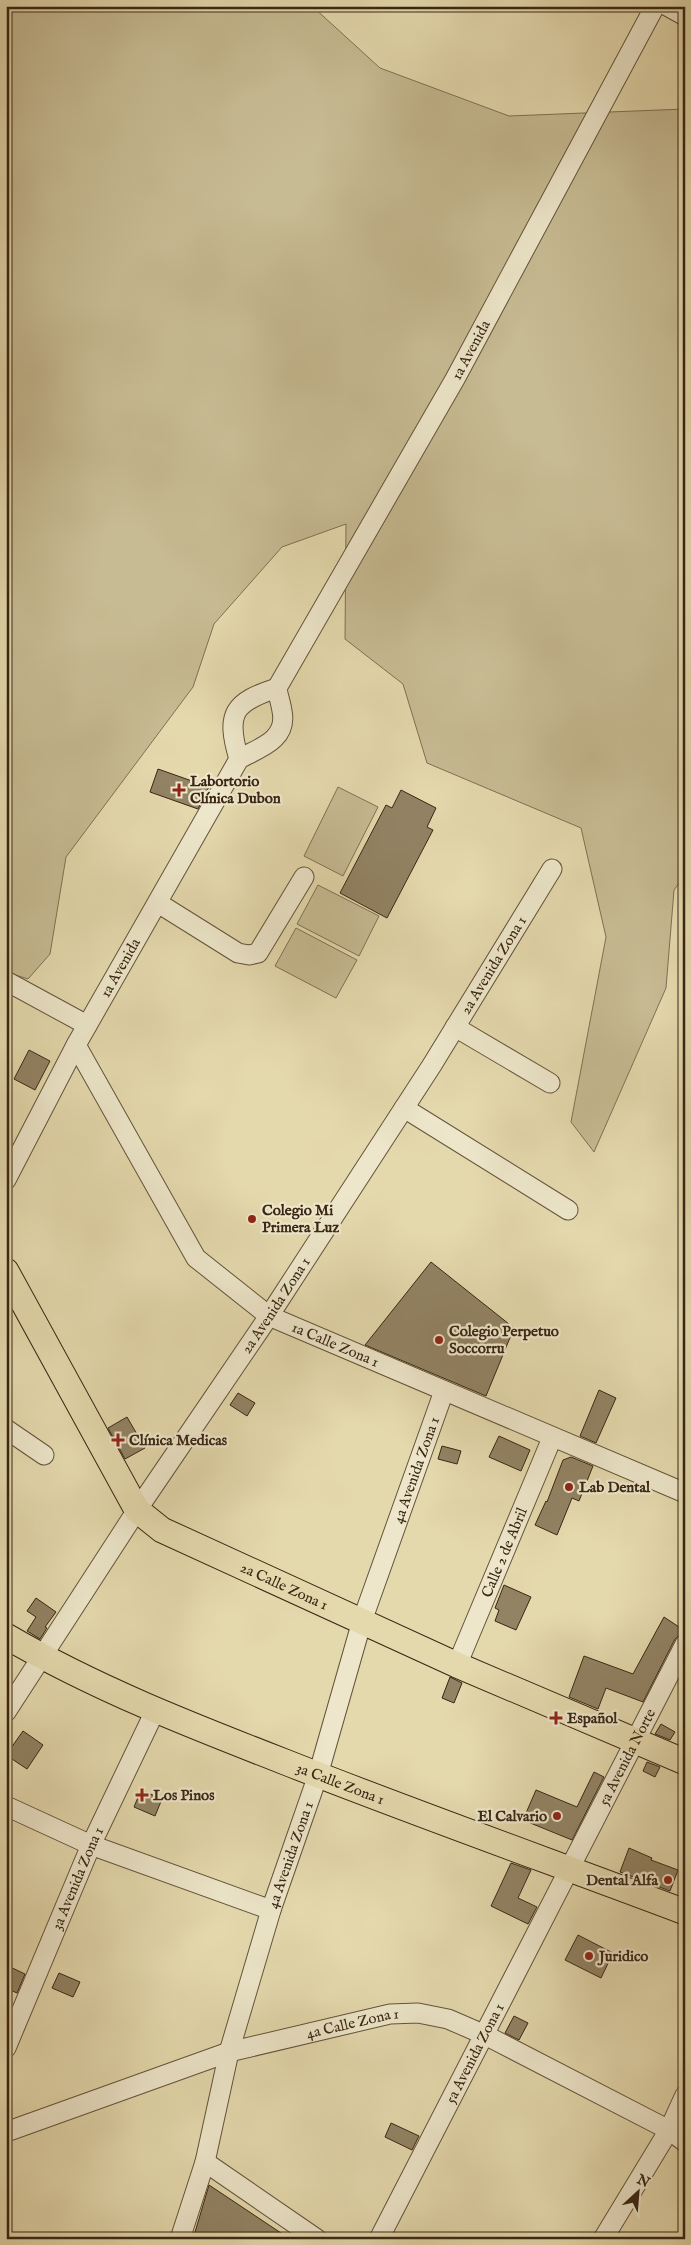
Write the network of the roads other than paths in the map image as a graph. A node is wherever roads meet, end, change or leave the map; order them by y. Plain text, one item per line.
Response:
1 (655, 6) edge
2 (666, 6) edge
3 (685, 16) edge
4 (277, 688) junction
5 (243, 757) junction
6 (552, 869) dead end
7 (304, 877) dead end
8 (158, 903) junction
9 (6, 981) edge
10 (87, 1025) junction
11 (455, 1027) junction
12 (76, 1045) junction
13 (550, 1083) dead end
14 (404, 1108) junction
15 (6, 1180) edge
16 (568, 1210) dead end
17 (6, 1271) edge
18 (269, 1316) junction
19 (444, 1391) junction
20 (6, 1429) edge
21 (552, 1438) junction
22 (44, 1455) dead end
23 (685, 1493) edge
24 (137, 1510) junction
25 (362, 1621) junction
26 (6, 1636) edge
27 (685, 1644) edge
28 (42, 1657) junction
29 (457, 1666) junction
30 (155, 1711) junction
31 (6, 1712) edge
32 (634, 1740) junction
33 (685, 1762) edge
34 (318, 1775) junction
35 (6, 1806) edge
36 (91, 1844) junction
37 (570, 1869) junction
38 (271, 1910) junction
39 (685, 1912) edge
40 (484, 2035) junction
41 (6, 2048) edge
42 (229, 2052) junction
43 (685, 2095) edge
44 (669, 2130) junction
45 (6, 2132) edge
46 (685, 2142) edge
47 (205, 2162) junction
48 (386, 2236) edge
49 (180, 2239) edge
50 (317, 2239) edge
51 (603, 2239) edge

1 - 4 street, 1a Avenida
2 - 3 street
4 - 5 street
4 - 5 street
5 - 8 street, 1a Avenida
6 - 11 street, 2a Avenida Zona 1
7 - 8 street
8 - 10 street, 1a Avenida
9 - 10 street
10 - 12 street, 1a Avenida
11 - 13 street
11 - 14 street, 2a Avenida Zona 1
12 - 15 street, 1a Avenida
12 - 18 street, 1a Calle Zona 1
14 - 16 street
14 - 18 street, 2a Avenida Zona 1
17 - 24 main road, 2a Calle Zona 1
18 - 19 street, 1a Calle Zona 1
18 - 24 street, 2a Avenida Zona 1
19 - 21 street, 1a Calle Zona 1
19 - 25 street, 4a Avenida Zona 1
20 - 22 street
21 - 23 street, 1a Calle Zona 1
21 - 29 street, Calle 2 de Abril
24 - 25 main road, 2a Calle Zona 1
24 - 28 street, 2a Avenida Zona 1
25 - 29 main road, 2a Calle Zona 1
25 - 34 street, 4a Avenida Zona 1
26 - 28 main road, 3a Calle Zona 1
27 - 32 street, 5a Avenida Norte
28 - 30 main road, 3a Calle Zona 1
28 - 31 street, 2a Avenida Zona 1
29 - 32 main road, 2a Calle Zona 1
30 - 34 main road, 3a Calle Zona 1
30 - 36 street, 3a Avenida Zona 1
32 - 33 main road, 2a Calle Zona 1
32 - 37 street, 5a Avenida Norte
34 - 37 main road, 3a Calle Zona 1
34 - 38 street, 4a Avenida Zona 1
35 - 36 street
36 - 38 street
36 - 41 street, 3a Avenida Zona 1
37 - 39 main road, 3a Calle Zona 1
37 - 40 street, 5a Avenida Zona 1
38 - 42 street, 4a Avenida Zona 1
40 - 42 street, 4a Calle Zona 1
40 - 44 street, 4a Calle Zona 1
40 - 48 street, 5a Avenida Zona 1
42 - 45 street, 4a Calle Zona 1
42 - 47 street, 4a Avenida Zona 1
43 - 44 street
44 - 46 street, 4a Calle Zona 1
44 - 51 street
47 - 49 street, 4a Avenida Zona 1
47 - 50 street

